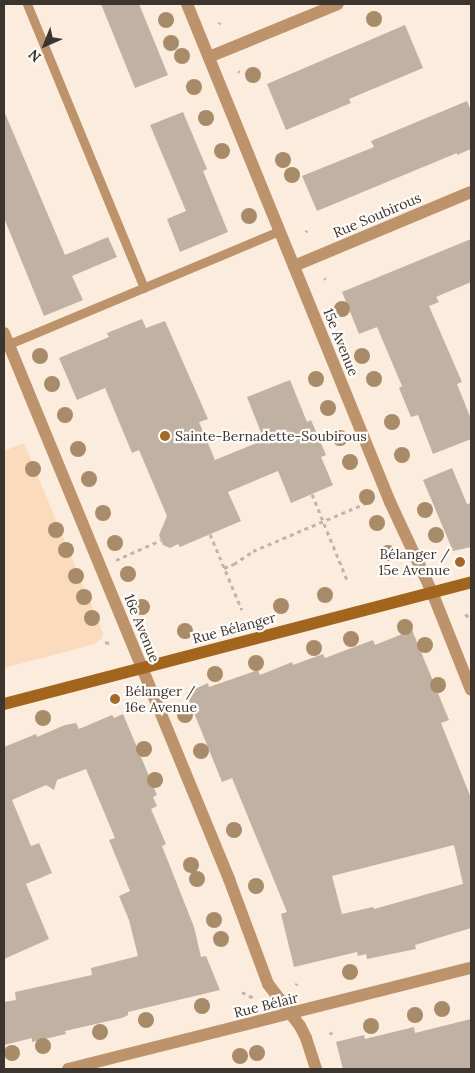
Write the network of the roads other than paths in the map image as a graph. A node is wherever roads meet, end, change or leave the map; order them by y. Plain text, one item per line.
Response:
1 (27, 4) edge
2 (187, 4) edge
3 (338, 4) edge
4 (209, 57) junction
5 (471, 192) edge
6 (280, 231) junction
7 (294, 266) junction
8 (144, 288) junction
9 (6, 338) edge
10 (471, 582) edge
11 (432, 592) junction
12 (141, 668) junction
13 (471, 690) edge
14 (4, 704) edge
15 (471, 968) edge
16 (292, 1014) junction
17 (70, 1069) edge
18 (316, 1069) edge

1 - 8 lane
2 - 4 street, 15e Avenue
3 - 4 street
4 - 6 street, 15e Avenue
5 - 7 street, Rue Soubirous
6 - 7 street, 15e Avenue
6 - 8 lane
7 - 11 street, 15e Avenue
8 - 9 lane
9 - 12 street, 16e Avenue
10 - 11 street, Rue Bélanger
11 - 12 street, Rue Bélanger
11 - 13 street, 15e Avenue
12 - 14 street, Rue Bélanger
12 - 16 street, 16e Avenue
15 - 16 street, Rue Bélair
16 - 17 street, Rue Bélair
16 - 18 street, 16e Avenue

